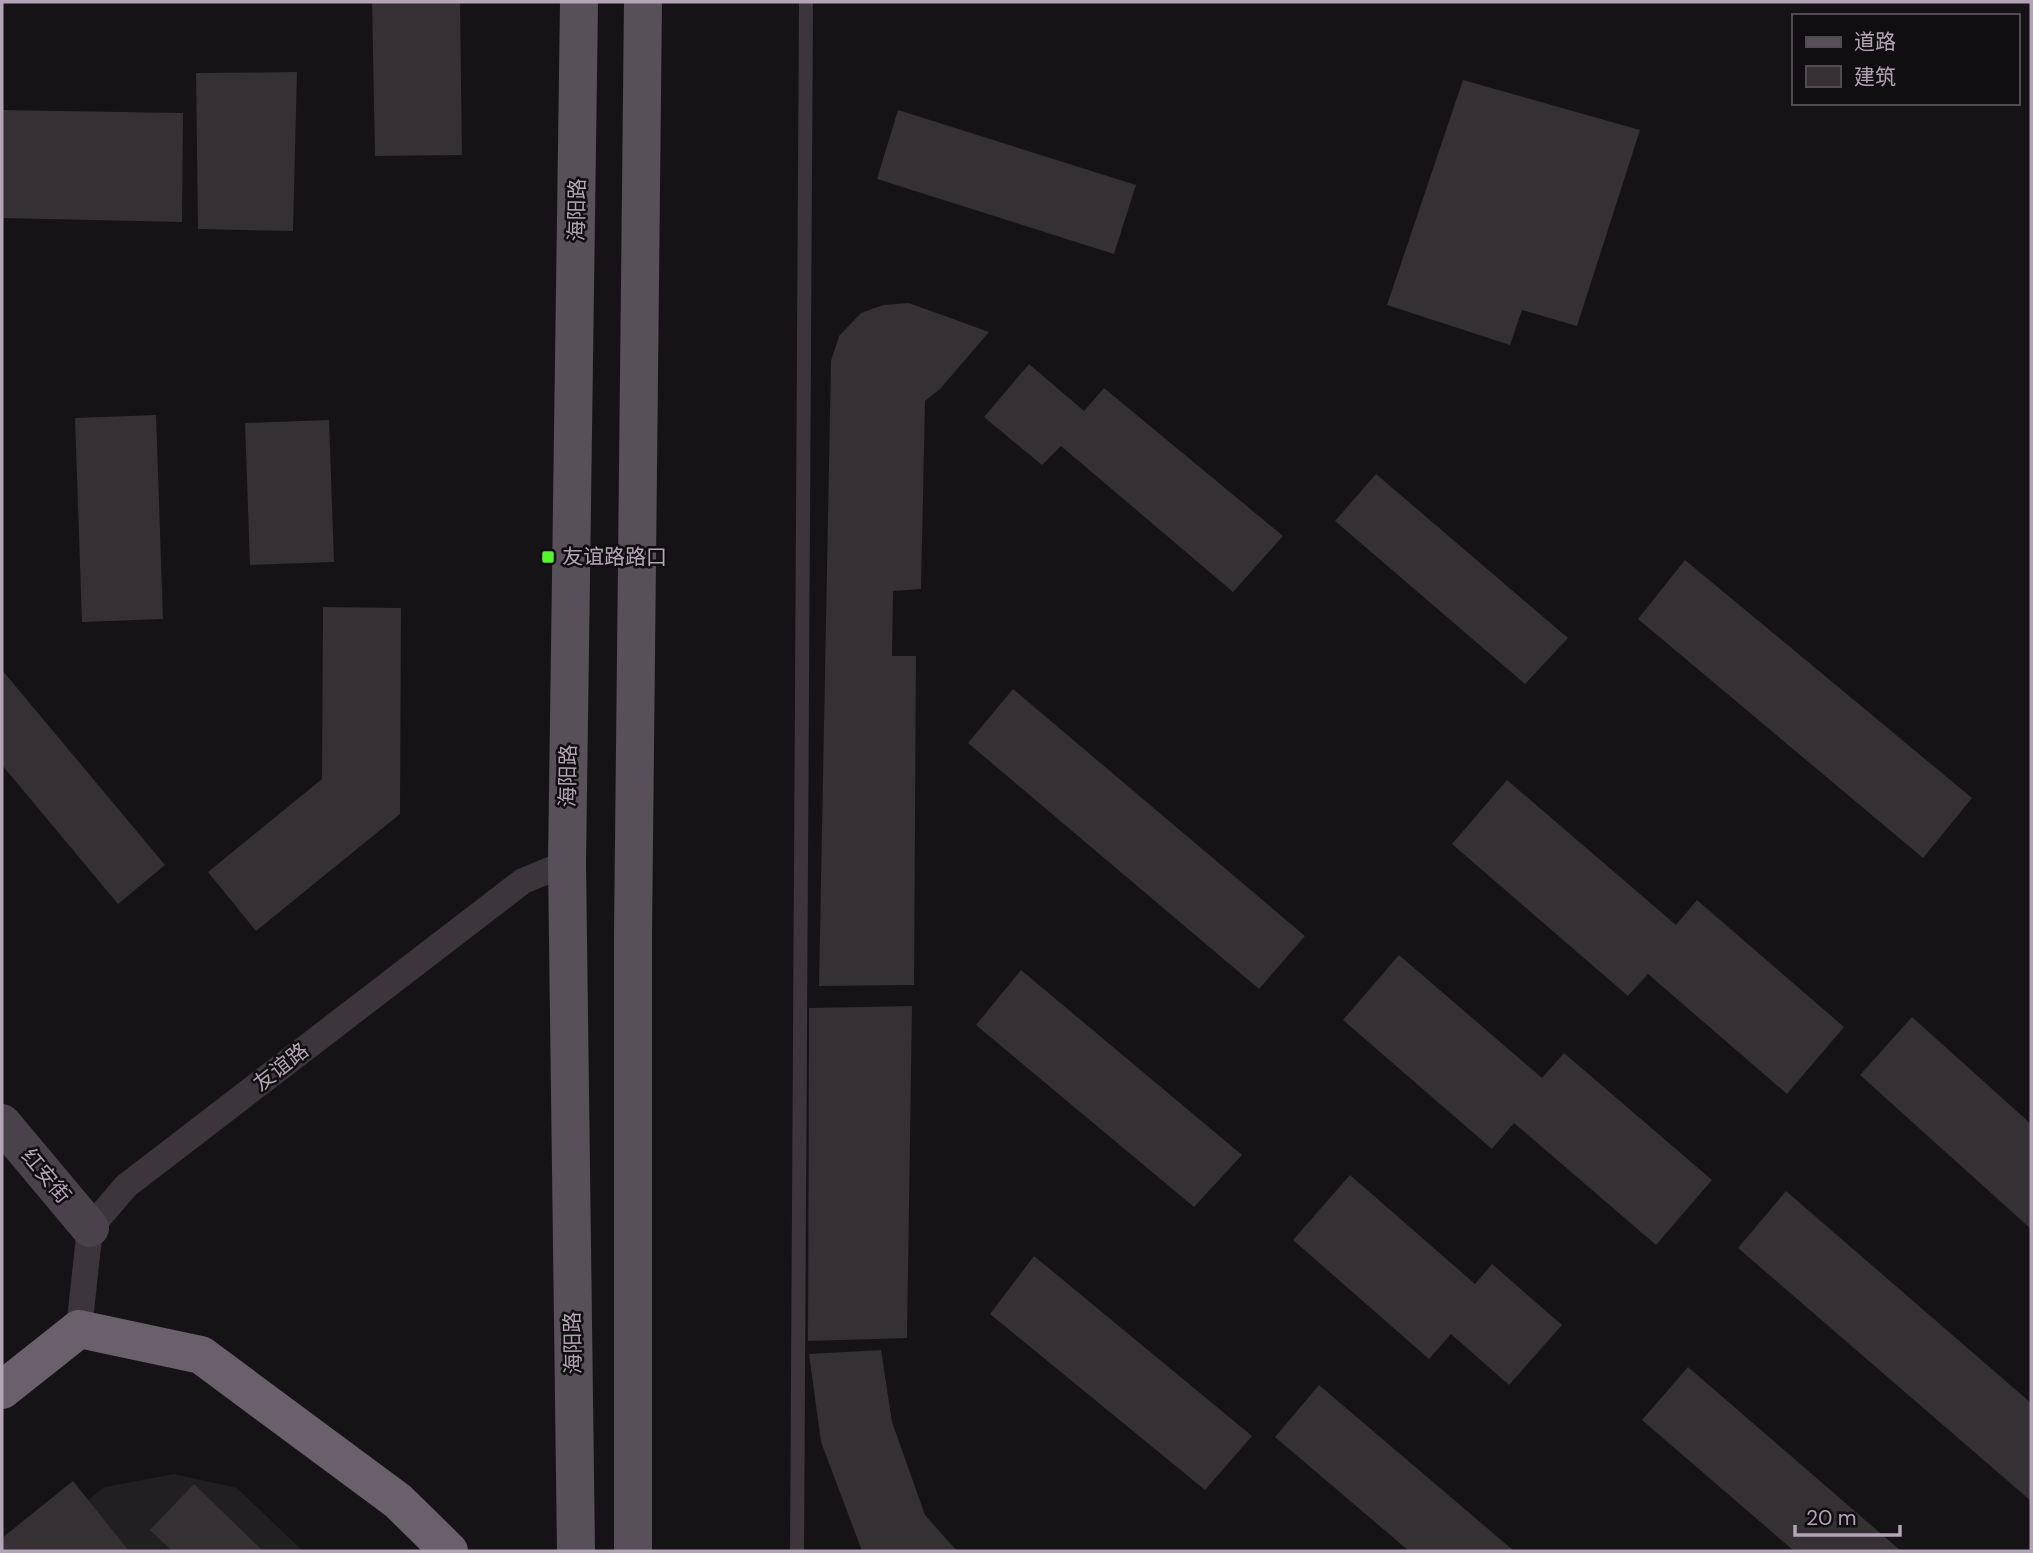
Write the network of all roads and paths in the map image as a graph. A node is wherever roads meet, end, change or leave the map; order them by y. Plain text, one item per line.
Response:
1 (579, 2) edge
2 (643, 2) edge
3 (806, 2) edge
4 (567, 863) junction
5 (2, 1123) edge
6 (90, 1228) junction
7 (79, 1329) junction
8 (2, 1390) edge
9 (449, 1551) edge
10 (576, 1551) edge
11 (633, 1551) edge
12 (797, 1551) edge

1 - 4 main road, 海阳路
2 - 11 main road
3 - 12 lane
4 - 6 street, 友谊路
4 - 10 main road, 海阳路
5 - 6 street, 红安街
6 - 7 street
7 - 8 highway
7 - 9 highway

